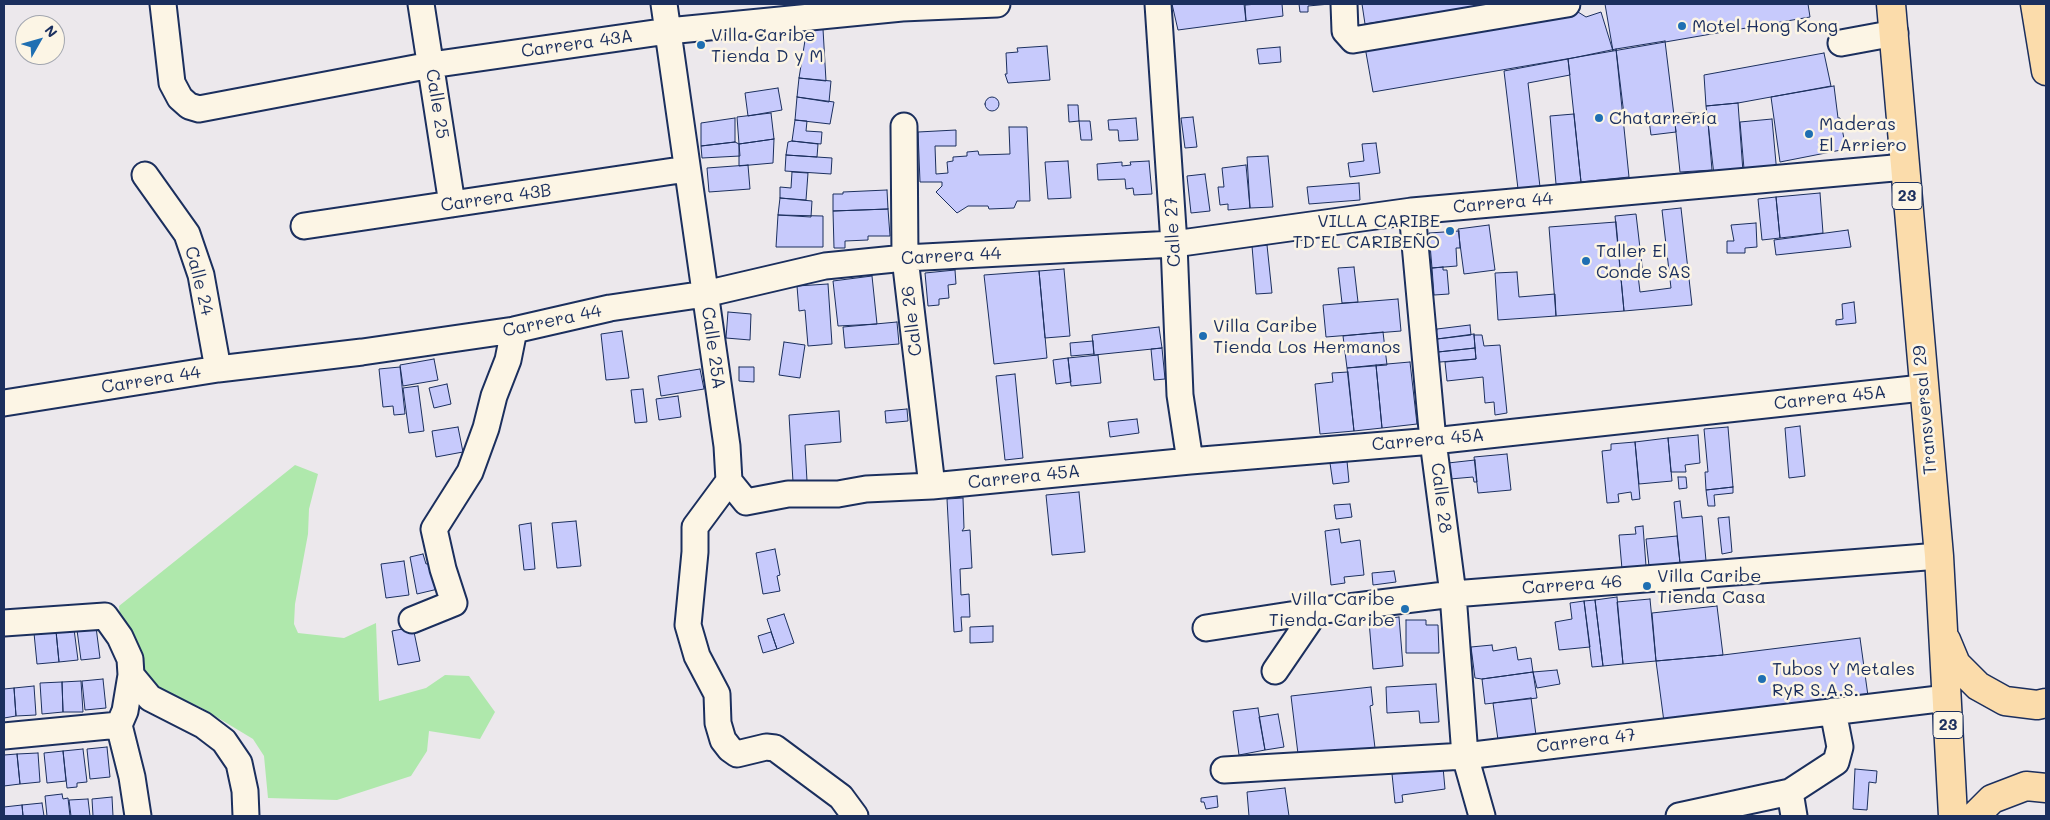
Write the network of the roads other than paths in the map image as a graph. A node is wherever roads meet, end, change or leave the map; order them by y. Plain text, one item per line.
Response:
1 (162, 4) edge
2 (421, 4) edge
3 (664, 4) edge
4 (997, 4) edge
5 (1158, 4) edge
6 (1344, 4) edge
7 (1566, 4) edge
8 (1890, 4) edge
9 (2035, 4) edge
10 (668, 31) junction
11 (1895, 33) junction
12 (1841, 43) dead end
13 (431, 65) junction
14 (2046, 71) edge
15 (904, 126) dead end
16 (1905, 167) junction
17 (687, 170) junction
18 (145, 175) dead end
19 (452, 204) junction
20 (1412, 211) junction
21 (304, 226) dead end
22 (1174, 244) junction
23 (905, 258) junction
24 (705, 294) junction
25 (514, 330) junction
26 (218, 369) junction
27 (1922, 388) junction
28 (4, 402) edge
29 (1433, 441) junction
30 (1190, 461) junction
31 (729, 481) junction
32 (932, 486) junction
33 (1939, 556) junction
34 (1453, 594) junction
35 (1316, 611) junction
36 (412, 620) dead end
37 (4, 623) edge
38 (1206, 628) dead end
39 (1943, 634) junction
40 (1275, 671) dead end
41 (131, 675) junction
42 (1947, 698) junction
43 (2046, 703) edge
44 (1833, 711) junction
45 (119, 725) junction
46 (4, 736) edge
47 (1465, 756) junction
48 (1224, 770) dead end
49 (2046, 788) edge
50 (1790, 792) junction
51 (138, 816) edge
52 (246, 816) edge
53 (855, 816) edge
54 (1482, 816) edge
55 (1679, 816) edge
56 (1794, 816) edge
57 (1953, 816) edge
58 (1975, 816) edge

1 - 13 street, Carrera 43A
2 - 13 street, Calle 25
3 - 10 street, Calle 25A
4 - 10 street, Carrera 43A
5 - 22 street, Calle 27
6 - 7 street
8 - 11 highway, Transversal 29 / 23
9 - 14 highway
10 - 13 street, Carrera 43A
10 - 17 street, Calle 25A
11 - 12 street
11 - 16 highway, Transversal 29 / 23
13 - 19 street, Calle 25
15 - 23 street, Calle 26
16 - 20 street, Carrera 44
16 - 27 highway, Transversal 29 / 23
17 - 19 street, Carrera 43B
17 - 24 street, Calle 25A
18 - 26 street, Calle 24
19 - 21 street, Carrera 43B
20 - 22 street, Carrera 44
20 - 29 street, Calle 28
22 - 23 street, Carrera 44
22 - 30 street, Calle 27
23 - 24 street, Carrera 44
23 - 32 street, Calle 26
24 - 25 street, Carrera 44
24 - 31 street, Calle 25A
25 - 26 street, Carrera 44
25 - 36 street
26 - 28 street, Carrera 44
27 - 29 street, Carrera 45A
27 - 33 highway, Transversal 29 / 23
29 - 30 street, Carrera 45A
29 - 34 street, Calle 28
30 - 32 street, Carrera 45A
31 - 32 street
31 - 53 street
33 - 34 street, Carrera 46
33 - 39 highway, Transversal 29 / 23
34 - 35 street, Carrera 46
34 - 47 street, Calle 28
35 - 38 street, Carrera 46
35 - 40 street
37 - 41 street
39 - 42 highway, Transversal 29 / 23
39 - 43 highway
41 - 45 street
41 - 52 street
42 - 44 street, Carrera 47
42 - 57 highway, Transversal 29 / 23
44 - 47 street, Carrera 47
44 - 50 street
45 - 46 street
45 - 51 street
47 - 48 street, Carrera 47
47 - 54 street, Calle 28
49 - 58 highway
50 - 55 street
50 - 56 street

